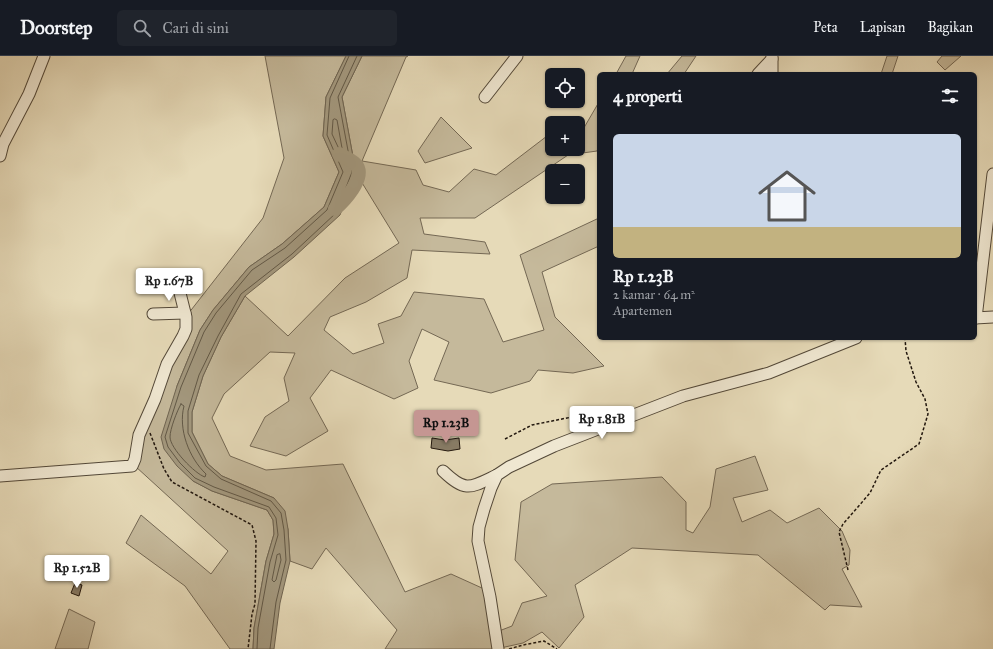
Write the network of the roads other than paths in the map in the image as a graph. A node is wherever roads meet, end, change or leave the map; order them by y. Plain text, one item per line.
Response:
1 (44, 56) edge
2 (517, 56) edge
3 (772, 58) edge
4 (760, 72) edge
5 (772, 72) edge
6 (485, 98) dead end
7 (2, 144) edge
8 (0, 156) edge
9 (993, 174) edge
10 (177, 281) dead end
11 (977, 310) edge
12 (185, 313) junction
13 (153, 314) dead end
14 (993, 317) edge
15 (977, 318) edge
16 (851, 340) edge
17 (443, 471) dead end
18 (497, 475) junction
19 (0, 476) edge
20 (498, 649) edge

1 - 7 street
2 - 6 street
3 - 4 street
3 - 5 street
7 - 8 street
9 - 11 street
10 - 12 street
12 - 13 street
12 - 19 street
14 - 15 street
16 - 18 street
17 - 18 street
18 - 20 street

